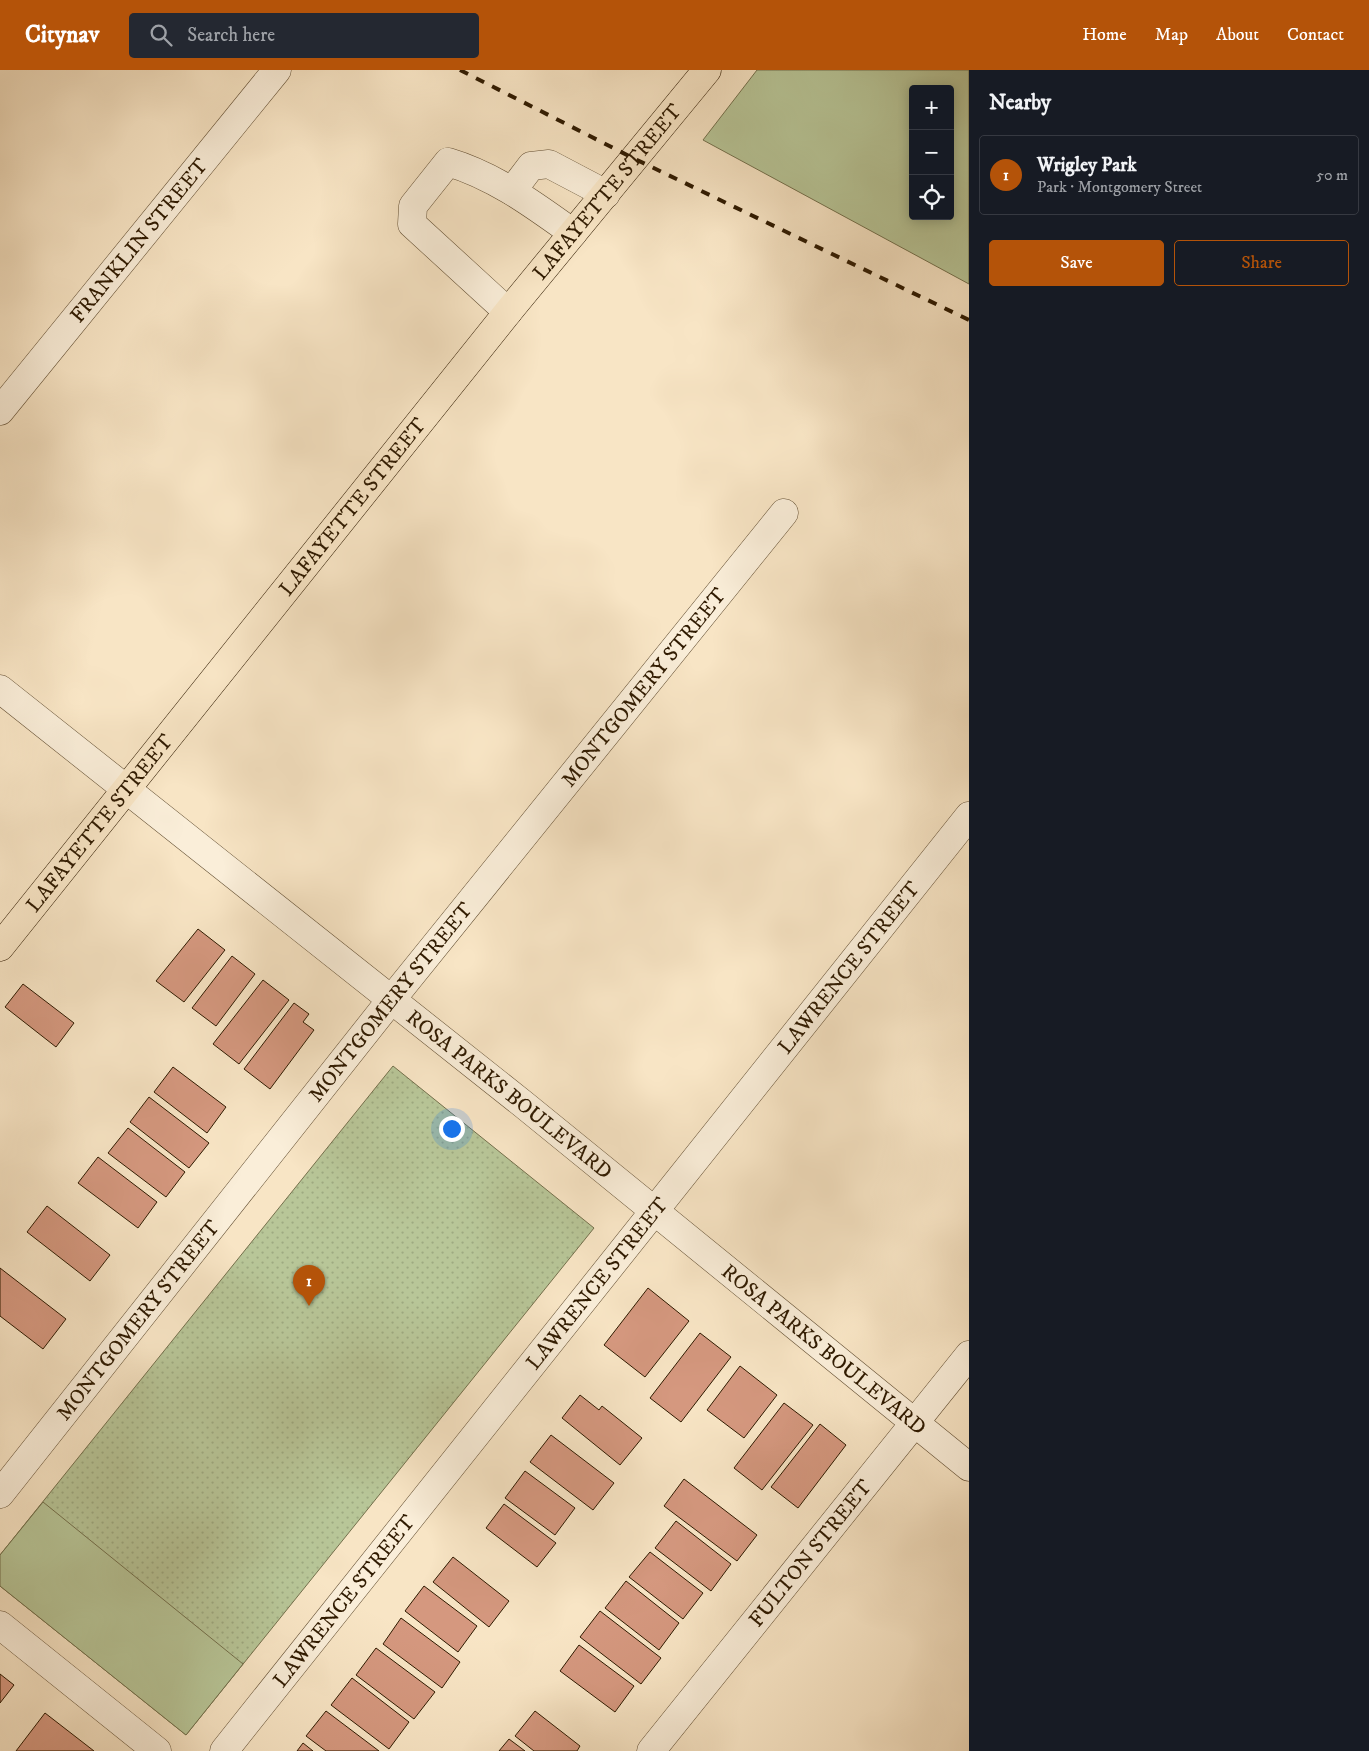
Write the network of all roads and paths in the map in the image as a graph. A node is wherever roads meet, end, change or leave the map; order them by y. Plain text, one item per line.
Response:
1 (277, 70) edge
2 (707, 70) edge
3 (512, 191) junction
4 (606, 194) junction
5 (573, 233) junction
6 (508, 312) junction
7 (0, 411) edge
8 (784, 513) dead end
9 (0, 689) edge
10 (126, 789) junction
11 (969, 816) edge
12 (0, 947) edge
13 (391, 1000) junction
14 (654, 1212) junction
15 (969, 1355) edge
16 (914, 1424) junction
17 (969, 1468) edge
18 (0, 1494) edge
19 (0, 1625) edge
20 (156, 1751) edge
21 (224, 1751) edge
22 (651, 1751) edge

1 - 7 street, FRANKLIN STREET
2 - 4 main road, LAFAYETTE STREET
3 - 4 street
3 - 5 street
3 - 6 street
4 - 5 main road, LAFAYETTE STREET
5 - 6 main road, LAFAYETTE STREET
6 - 10 main road, LAFAYETTE STREET
8 - 13 street, MONTGOMERY STREET
9 - 10 street, ROSA PARKS BOULEVARD
10 - 12 main road, LAFAYETTE STREET
10 - 13 street, ROSA PARKS BOULEVARD
11 - 14 street, LAWRENCE STREET
13 - 14 street, ROSA PARKS BOULEVARD
13 - 18 street, MONTGOMERY STREET
14 - 16 street, ROSA PARKS BOULEVARD
14 - 21 street, LAWRENCE STREET
15 - 16 street, FULTON STREET
16 - 17 street, ROSA PARKS BOULEVARD
16 - 22 street, FULTON STREET
19 - 20 street

